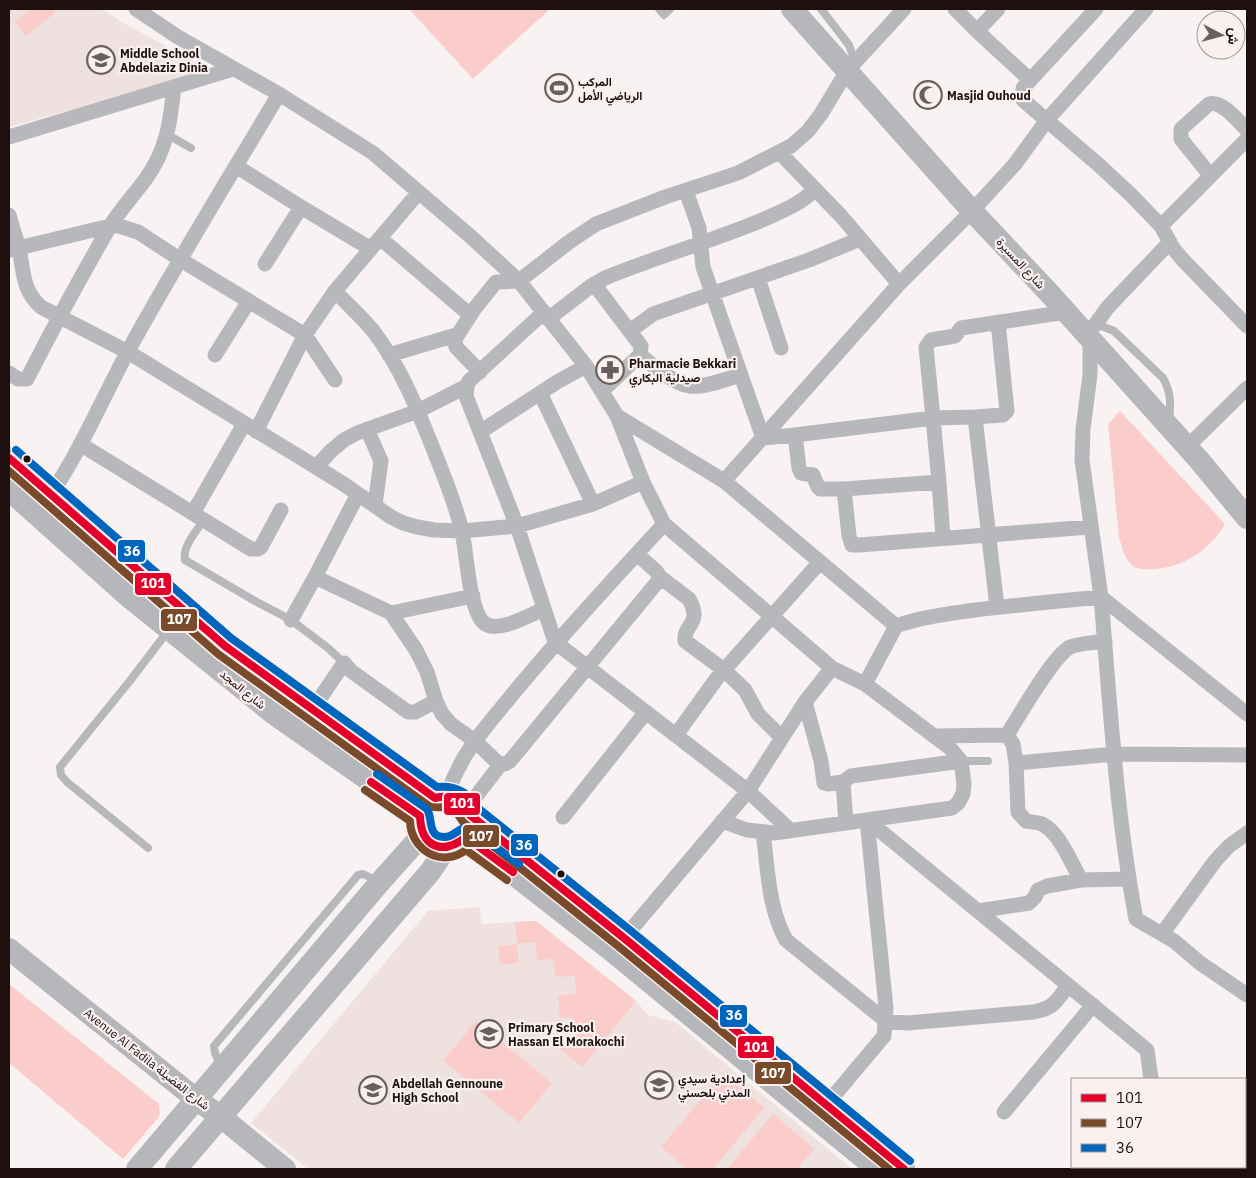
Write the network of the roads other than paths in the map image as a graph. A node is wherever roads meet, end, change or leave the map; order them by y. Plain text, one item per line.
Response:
1 (136, 9) edge
2 (659, 9) edge
3 (670, 9) edge
4 (792, 9) edge
5 (821, 9) edge
6 (904, 9) edge
7 (955, 9) edge
8 (998, 9) edge
9 (1096, 9) edge
10 (1146, 9) edge
11 (978, 31) junction
12 (851, 67) junction
13 (233, 69) junction
14 (1030, 80) junction
15 (174, 87) junction
16 (279, 94) junction
17 (1047, 120) junction
18 (1247, 130) edge
19 (168, 135) junction
20 (9, 137) edge
21 (1247, 139) edge
22 (191, 148) dead end
23 (780, 153) junction
24 (236, 166) junction
25 (1210, 175) junction
26 (815, 188) junction
27 (686, 191) junction
28 (419, 192) junction
29 (301, 207) junction
30 (972, 211) junction
31 (9, 215) edge
32 (110, 226) junction
33 (1161, 226) junction
34 (860, 239) junction
35 (1170, 242) junction
36 (376, 243) junction
37 (700, 243) junction
38 (14, 250) edge
39 (181, 260) junction
40 (266, 264) dead end
41 (758, 278) junction
42 (519, 281) junction
43 (594, 284) junction
44 (898, 284) junction
45 (335, 291) junction
46 (712, 294) junction
47 (249, 301) junction
48 (470, 315) junction
49 (59, 316) junction
50 (546, 316) junction
51 (998, 322) junction
52 (1083, 326) junction
53 (1247, 326) edge
54 (630, 331) junction
55 (306, 334) junction
56 (456, 335) junction
57 (781, 348) dead end
58 (128, 352) junction
59 (215, 355) dead end
60 (389, 355) junction
61 (640, 355) junction
62 (586, 366) junction
63 (480, 372) junction
64 (9, 373) edge
65 (740, 375) junction
66 (335, 380) dead end
67 (467, 386) junction
68 (1247, 388) edge
69 (602, 391) junction
70 (540, 393) junction
71 (418, 412) junction
72 (617, 416) junction
73 (975, 417) junction
74 (933, 418) junction
75 (250, 428) junction
76 (367, 429) junction
77 (480, 432) junction
78 (795, 435) junction
79 (763, 438) junction
80 (80, 444) junction
81 (1187, 447) junction
82 (9, 458) edge
83 (316, 467) junction
84 (724, 481) junction
85 (643, 482) junction
86 (938, 482) junction
87 (844, 489) junction
88 (9, 490) edge
89 (358, 494) junction
90 (51, 495) junction
91 (593, 504) junction
92 (375, 505) junction
93 (281, 510) dead end
94 (36, 514) junction
95 (198, 516) junction
96 (1247, 518) edge
97 (664, 524) junction
98 (517, 526) junction
99 (1090, 526) junction
100 (462, 531) junction
101 (988, 535) junction
102 (943, 538) junction
103 (637, 554) junction
104 (820, 562) junction
105 (315, 577) junction
106 (660, 577) junction
107 (472, 596) junction
108 (1101, 597) junction
109 (997, 607) junction
110 (544, 609) junction
111 (391, 614) junction
112 (772, 616) junction
113 (291, 620) junction
114 (896, 626) junction
115 (169, 630) junction
116 (1105, 641) junction
117 (555, 642) junction
118 (344, 664) junction
119 (588, 667) junction
120 (832, 668) junction
121 (724, 670) junction
122 (864, 684) junction
123 (436, 701) junction
124 (805, 702) junction
125 (312, 710) junction
126 (646, 712) junction
127 (1247, 714) edge
128 (1007, 735) junction
129 (676, 736) junction
130 (934, 736) junction
131 (782, 738) junction
132 (475, 741) junction
133 (1114, 754) junction
134 (1247, 756) edge
135 (961, 761) junction
136 (988, 761) dead end
137 (1016, 763) junction
138 (500, 765) junction
139 (843, 782) junction
140 (748, 791) junction
141 (441, 797) junction
142 (469, 812) junction
143 (563, 817) dead end
144 (867, 820) junction
145 (722, 821) junction
146 (846, 823) junction
147 (421, 826) junction
148 (790, 830) junction
149 (763, 833) junction
150 (1247, 833) edge
151 (466, 837) junction
152 (148, 848) dead end
153 (443, 848) junction
154 (1128, 879) junction
155 (1081, 880) junction
156 (978, 911) junction
157 (1162, 934) junction
158 (618, 945) junction
159 (9, 949) edge
160 (1068, 985) junction
161 (1247, 995) edge
162 (1093, 1005) junction
163 (886, 1021) junction
164 (1151, 1078) edge
165 (196, 1099) junction
166 (826, 1105) junction
167 (1004, 1112) dead end
168 (221, 1117) junction
169 (137, 1169) edge
170 (176, 1169) edge
171 (285, 1169) edge
172 (877, 1169) edge
173 (904, 1169) edge

1 - 13 street
2 - 3 lane
4 - 12 main road, شارع المسيرة
5 - 12 lane
6 - 12 street
7 - 11 street
8 - 11 street
9 - 14 street
10 - 17 street
11 - 14 street
12 - 23 street
12 - 30 main road, شارع المسيرة
13 - 15 street
13 - 16 street
14 - 17 street
15 - 19 street
15 - 20 street
16 - 24 street
16 - 28 street
17 - 30 street
17 - 33 street
18 - 25 street
19 - 22 lane
19 - 32 street
21 - 25 street
23 - 26 street
23 - 27 street
24 - 29 street
24 - 39 street
25 - 33 street
26 - 34 street
26 - 37 street
27 - 37 street
27 - 42 street
28 - 36 street
28 - 42 street
29 - 36 street
29 - 40 street
30 - 44 street
30 - 52 main road, شارع المسيرة
31 - 38 street
32 - 38 street
32 - 39 street
32 - 49 street
33 - 35 street
34 - 41 street
34 - 44 street
35 - 52 street
35 - 53 street
36 - 45 street
36 - 48 street
37 - 43 street
37 - 46 street
38 - 49 street
39 - 47 street
39 - 58 street
41 - 46 street
41 - 57 street
42 - 48 street
42 - 50 street
43 - 50 street
43 - 54 street
44 - 79 street
45 - 55 street
45 - 60 street
46 - 54 street
46 - 65 street
47 - 55 street
47 - 59 street
48 - 56 street
49 - 58 street
49 - 64 street
50 - 62 street
50 - 63 street
51 - 52 street
51 - 73 street
51 - 74 street
52 - 81 main road, شارع المسيرة
52 - 99 street
54 - 61 street
55 - 66 street
55 - 75 street
56 - 60 street
56 - 63 street
58 - 75 street
58 - 80 street
60 - 71 street
61 - 65 street
61 - 69 street
62 - 69 street
62 - 70 street
63 - 67 street
65 - 79 street
67 - 71 street
67 - 77 street
68 - 81 street
69 - 72 street
70 - 77 street
70 - 91 street
71 - 76 street
71 - 100 street
72 - 84 street
72 - 85 street
73 - 74 street
73 - 101 street
74 - 78 street
74 - 86 street
75 - 83 street
75 - 95 street
76 - 83 street
76 - 92 street
77 - 98 street
78 - 79 street
78 - 87 street
79 - 84 street
80 - 90 street
80 - 95 street
81 - 96 main road, شارع المسيرة
82 - 90 main road, شارع المجد
83 - 89 street
84 - 104 street
85 - 91 street
85 - 97 street
86 - 87 street
86 - 102 street
87 - 102 street
88 - 94 main road, شارع المجد
89 - 92 street
89 - 105 street
90 - 94 street
90 - 125 main road, شارع المجد
91 - 98 street
92 - 100 street
93 - 95 street
94 - 115 main road, شارع المجد
95 - 113 lane
97 - 103 street
97 - 112 street
98 - 100 street
98 - 110 street
99 - 101 street
99 - 108 street
100 - 107 street
101 - 102 street
101 - 109 street
103 - 106 street
103 - 117 street
104 - 112 street
104 - 114 street
105 - 111 street
105 - 113 street
106 - 119 street
106 - 121 street
107 - 110 street
107 - 111 street
108 - 109 street
108 - 116 street
108 - 127 street
109 - 114 street
110 - 117 street
111 - 123 street
112 - 120 street
112 - 121 street
113 - 118 lane
114 - 122 street
115 - 147 main road, شارع المجد
115 - 152 lane
116 - 128 street
116 - 133 street
117 - 119 street
117 - 132 street
118 - 123 street
118 - 125 street
119 - 126 street
119 - 138 street
120 - 122 street
120 - 124 street
121 - 129 street
121 - 131 street
122 - 130 street
123 - 132 street
124 - 131 street
124 - 139 street
125 - 141 main road, شارع المجد
126 - 129 street
126 - 143 street
128 - 130 street
128 - 137 street
129 - 140 street
130 - 135 street
131 - 140 street
132 - 138 street
132 - 141 street
133 - 134 street
133 - 137 street
133 - 154 street
135 - 136 lane
135 - 139 street
135 - 144 street
137 - 155 street
138 - 142 street
139 - 146 street
140 - 145 street
140 - 148 street
141 - 142 main road
141 - 147 main road
142 - 151 main road
142 - 158 main road
144 - 146 street
144 - 156 street
144 - 163 street
145 - 149 street
145 - 158 street
146 - 148 street
147 - 153 main road
147 - 165 main road
148 - 149 street
149 - 163 street
150 - 157 street
151 - 153 main road
151 - 158 main road
153 - 168 main road
154 - 155 street
154 - 157 street
155 - 156 street
156 - 160 street
157 - 161 street
158 - 166 main road
158 - 172 main road
159 - 165 main road, Avenue Al Fadila شارع الفضيلة
160 - 162 street
160 - 163 street
162 - 164 street
162 - 167 street
163 - 166 street
165 - 168 main road, Avenue Al Fadila شارع الفضيلة
165 - 169 main road
166 - 173 main road
168 - 170 main road
168 - 171 main road, Avenue Al Fadila شارع الفضيلة

